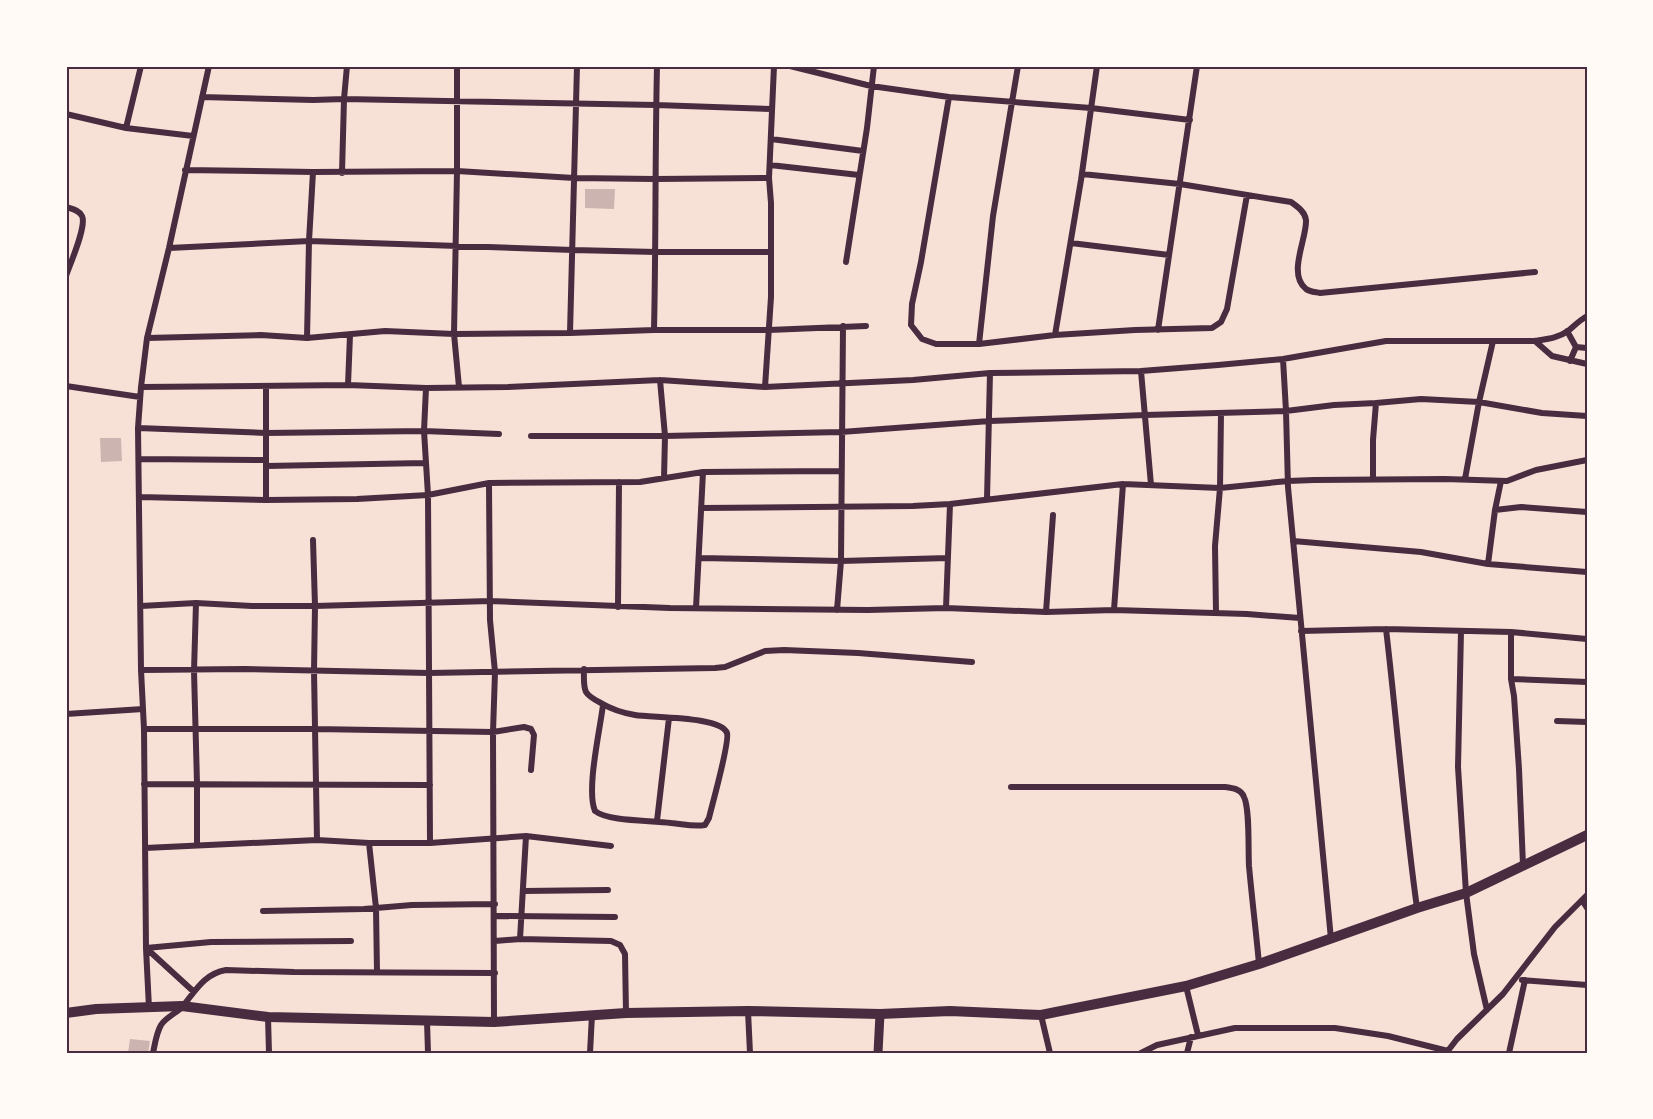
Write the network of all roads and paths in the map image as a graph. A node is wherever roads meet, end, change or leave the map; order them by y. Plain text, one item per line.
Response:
1 (141, 66) edge
2 (209, 66) edge
3 (347, 66) edge
4 (457, 66) edge
5 (577, 66) edge
6 (657, 66) edge
7 (774, 66) edge
8 (790, 66) edge
9 (874, 66) edge
10 (1018, 66) edge
11 (1097, 66) edge
12 (1197, 66) edge
13 (871, 86) junction
14 (202, 97) junction
15 (949, 97) junction
16 (344, 99) junction
17 (457, 102) junction
18 (1011, 102) junction
19 (576, 103) junction
20 (656, 105) junction
21 (1091, 108) junction
22 (772, 109) junction
23 (66, 114) edge
24 (1190, 120) junction
25 (126, 128) junction
26 (193, 136) junction
27 (771, 139) junction
28 (863, 151) junction
29 (770, 165) junction
30 (185, 170) junction
31 (457, 171) junction
32 (312, 172) junction
33 (342, 173) junction
34 (1082, 174) junction
35 (859, 175) junction
36 (574, 178) junction
37 (770, 178) junction
38 (655, 179) junction
39 (1180, 184) junction
40 (1247, 195) junction
41 (66, 207) edge
42 (309, 241) junction
43 (1071, 243) junction
44 (455, 247) junction
45 (169, 248) junction
46 (573, 250) junction
47 (656, 252) junction
48 (770, 252) junction
49 (1169, 255) junction
50 (846, 262) dead end
51 (1535, 272) dead end
52 (66, 276) edge
53 (1587, 316) edge
54 (843, 326) junction
55 (866, 326) dead end
56 (654, 330) junction
57 (769, 330) junction
58 (1158, 330) junction
59 (1568, 331) junction
60 (570, 333) junction
61 (454, 334) junction
62 (350, 335) junction
63 (1055, 335) junction
64 (147, 338) junction
65 (307, 338) junction
66 (1535, 340) junction
67 (1492, 341) junction
68 (979, 344) junction
69 (1576, 347) junction
70 (1587, 348) edge
71 (1283, 359) junction
72 (1570, 361) junction
73 (1587, 364) edge
74 (1141, 370) junction
75 (990, 373) junction
76 (660, 380) junction
77 (842, 383) junction
78 (348, 385) junction
79 (66, 386) edge
80 (266, 386) junction
81 (141, 387) junction
82 (459, 387) junction
83 (765, 387) junction
84 (426, 388) junction
85 (140, 397) junction
86 (1479, 402) junction
87 (1376, 403) junction
88 (1286, 411) junction
89 (1221, 413) junction
90 (1145, 415) junction
91 (1587, 416) edge
92 (990, 421) junction
93 (138, 428) junction
94 (424, 431) junction
95 (841, 432) junction
96 (266, 433) junction
97 (499, 434) dead end
98 (531, 436) dead end
99 (664, 436) junction
100 (139, 459) junction
101 (1587, 459) edge
102 (266, 463) junction
103 (425, 463) junction
104 (841, 471) junction
105 (703, 472) junction
106 (664, 478) junction
107 (1373, 479) junction
108 (1465, 479) junction
109 (1288, 481) junction
110 (1501, 481) junction
111 (618, 482) junction
112 (489, 483) junction
113 (1123, 484) junction
114 (1151, 484) junction
115 (1220, 488) junction
116 (428, 495) junction
117 (140, 497) junction
118 (987, 499) junction
119 (266, 500) junction
120 (950, 504) junction
121 (841, 507) junction
122 (701, 508) junction
123 (1495, 510) junction
124 (1587, 512) edge
125 (1053, 515) dead end
126 (313, 540) dead end
127 (1293, 541) junction
128 (700, 558) junction
129 (948, 558) junction
130 (841, 561) junction
131 (1488, 564) junction
132 (1587, 572) edge
133 (490, 601) junction
134 (196, 603) junction
135 (429, 603) junction
136 (141, 606) junction
137 (315, 606) junction
138 (618, 607) junction
139 (696, 608) junction
140 (946, 608) junction
141 (837, 610) junction
142 (1114, 610) junction
143 (1046, 612) junction
144 (1216, 613) junction
145 (1300, 618) junction
146 (1386, 628) junction
147 (1301, 630) junction
148 (1461, 631) junction
149 (1511, 632) junction
150 (1587, 639) edge
151 (972, 662) dead end
152 (584, 669) junction
153 (141, 670) junction
154 (194, 671) junction
155 (314, 671) junction
156 (495, 672) junction
157 (429, 673) junction
158 (1511, 679) junction
159 (1587, 682) edge
160 (603, 705) junction
161 (142, 709) junction
162 (67, 714) edge
163 (669, 718) junction
164 (1557, 721) dead end
165 (1587, 722) edge
166 (144, 729) junction
167 (196, 729) junction
168 (315, 729) junction
169 (430, 732) junction
170 (493, 732) junction
171 (531, 770) dead end
172 (197, 783) junction
173 (144, 784) junction
174 (317, 785) junction
175 (430, 785) junction
176 (1011, 787) dead end
177 (657, 821) junction
178 (1587, 835) edge
179 (526, 836) junction
180 (494, 838) junction
181 (317, 840) junction
182 (369, 843) junction
183 (430, 843) junction
184 (197, 845) junction
185 (610, 846) dead end
186 (144, 848) junction
187 (1523, 865) junction
188 (608, 890) dead end
189 (523, 891) junction
190 (1466, 892) junction
191 (1584, 897) edge
192 (495, 904) junction
193 (376, 908) junction
194 (1417, 908) junction
195 (1587, 908) edge
196 (263, 911) dead end
197 (495, 916) junction
198 (521, 917) junction
199 (615, 917) dead end
200 (520, 939) junction
201 (1331, 939) junction
202 (351, 941) dead end
203 (495, 941) junction
204 (146, 948) junction
205 (1259, 964) junction
206 (377, 972) junction
207 (495, 973) junction
208 (1514, 980) junction
209 (1525, 980) junction
210 (1587, 985) edge
211 (1186, 986) junction
212 (193, 991) junction
213 (182, 1006) junction
214 (149, 1008) junction
215 (1487, 1010) junction
216 (748, 1011) junction
217 (66, 1012) edge
218 (627, 1013) junction
219 (880, 1014) junction
220 (592, 1015) junction
221 (1041, 1015) junction
222 (268, 1017) junction
223 (427, 1021) junction
224 (494, 1022) junction
225 (1195, 1036) junction
226 (1447, 1052) edge
227 (153, 1053) edge
228 (269, 1053) edge
229 (428, 1053) edge
230 (590, 1053) edge
231 (750, 1053) edge
232 (878, 1053) edge
233 (1050, 1053) edge
234 (1141, 1053) edge
235 (1187, 1053) edge
236 (1509, 1053) edge

1 - 25 street
2 - 14 street
3 - 16 street
4 - 17 street
5 - 19 street
6 - 20 street
7 - 22 street
8 - 13 street
9 - 13 street
10 - 18 street
11 - 21 street
12 - 24 street
13 - 15 street
13 - 28 street
14 - 16 street
14 - 26 street
15 - 18 street
15 - 68 street
16 - 17 street
16 - 33 street
17 - 19 street
17 - 31 street
18 - 21 street
18 - 68 street
19 - 20 street
19 - 36 street
20 - 22 street
20 - 38 street
21 - 24 street
21 - 34 street
22 - 27 street
23 - 25 street
24 - 39 street
25 - 26 street
26 - 30 street
27 - 28 street
27 - 29 street
28 - 35 street
29 - 35 street
29 - 37 street
30 - 32 street
30 - 45 street
31 - 33 street
31 - 36 street
31 - 44 street
32 - 33 street
32 - 42 street
34 - 39 street
34 - 43 street
35 - 50 street
36 - 38 street
36 - 46 street
37 - 38 street
37 - 48 street
38 - 47 street
39 - 40 street
39 - 49 street
40 - 51 street
40 - 58 street
41 - 52 street
42 - 44 street
42 - 45 street
42 - 65 street
43 - 49 street
43 - 63 street
44 - 46 street
44 - 61 street
45 - 64 street
46 - 47 street
46 - 60 street
47 - 48 street
47 - 56 street
48 - 57 street
49 - 58 street
53 - 59 street
54 - 55 street
54 - 57 street
54 - 77 street
56 - 57 street
56 - 60 street
57 - 83 street
58 - 63 street
59 - 66 street
59 - 69 street
60 - 61 street
61 - 62 street
61 - 82 street
62 - 65 street
62 - 78 street
63 - 68 street
64 - 65 street
64 - 81 street
66 - 67 street
66 - 72 street
67 - 71 street
67 - 86 street
69 - 70 street
69 - 72 street
71 - 74 street
71 - 88 street
72 - 73 street
74 - 75 street
74 - 90 street
75 - 77 street
75 - 92 street
76 - 82 street
76 - 83 street
76 - 99 street
77 - 83 street
77 - 95 street
78 - 80 street
78 - 84 street
79 - 85 street
80 - 81 street
80 - 96 street
81 - 85 street
82 - 84 street
84 - 94 street
85 - 93 street
86 - 87 street
86 - 91 street
86 - 108 street
87 - 88 street
87 - 107 street
88 - 89 street
88 - 109 street
89 - 90 street
89 - 115 street
90 - 92 street
90 - 114 street
92 - 95 street
92 - 118 street
93 - 96 street
93 - 100 street
94 - 96 street
94 - 97 street
94 - 103 street
95 - 99 street
95 - 104 street
96 - 102 street
98 - 99 street
99 - 106 street
100 - 102 street
100 - 117 street
101 - 110 street
102 - 103 street
102 - 119 street
103 - 116 street
104 - 105 street
104 - 121 street
105 - 106 street
105 - 122 street
106 - 111 street
107 - 108 street
107 - 109 street
108 - 110 street
109 - 115 street
109 - 127 street
110 - 123 street
111 - 112 street
111 - 138 street
112 - 116 street
112 - 133 street
113 - 114 street
113 - 118 street
113 - 142 street
114 - 115 street
115 - 144 street
116 - 119 street
116 - 135 street
117 - 119 street
117 - 136 street
118 - 120 street
120 - 121 street
120 - 129 street
121 - 122 street
121 - 130 street
122 - 128 street
123 - 124 street
123 - 131 street
125 - 143 street
126 - 137 street
127 - 131 street
127 - 145 street
128 - 130 street
128 - 139 street
129 - 130 street
129 - 140 street
130 - 141 street
131 - 132 street
133 - 135 street
133 - 138 street
133 - 156 street
134 - 136 street
134 - 137 street
134 - 154 street
135 - 137 street
135 - 157 street
136 - 153 street
137 - 155 street
138 - 139 street
139 - 141 street
140 - 141 street
140 - 143 street
142 - 143 street
142 - 144 street
144 - 145 street
145 - 147 street
146 - 147 street
146 - 148 street
146 - 194 street
147 - 201 street
148 - 149 street
148 - 190 street
149 - 150 street
149 - 158 street
151 - 152 street
152 - 156 street
152 - 160 street
153 - 154 street
153 - 161 street
154 - 155 street
154 - 167 street
155 - 157 street
155 - 168 street
156 - 157 street
156 - 170 street
157 - 169 street
158 - 159 street
158 - 187 street
160 - 163 street
160 - 177 street
161 - 162 street
161 - 166 street
163 - 177 street
163 - 177 street
164 - 165 street
166 - 167 street
166 - 173 street
167 - 168 street
167 - 172 street
168 - 169 street
168 - 174 street
169 - 170 street
169 - 175 street
170 - 171 street
170 - 180 street
172 - 173 street
172 - 174 street
172 - 184 street
173 - 186 street
174 - 175 street
174 - 181 street
175 - 183 street
176 - 205 street
178 - 187 main road
179 - 180 street
179 - 185 street
179 - 189 street
180 - 183 street
180 - 192 street
181 - 182 street
181 - 184 street
182 - 183 street
182 - 193 street
184 - 186 street
186 - 204 street
187 - 190 main road
188 - 189 street
189 - 198 street
190 - 194 main road
190 - 215 street
191 - 195 street
191 - 208 street
192 - 193 street
192 - 197 street
193 - 196 street
193 - 206 street
194 - 201 main road
197 - 198 street
197 - 203 street
198 - 199 street
198 - 200 street
200 - 203 street
200 - 218 street
201 - 205 main road
202 - 204 street
203 - 207 street
204 - 212 street
204 - 214 street
205 - 211 main road
206 - 207 street
206 - 212 street
207 - 224 street
208 - 209 street
208 - 215 street
209 - 210 street
209 - 236 street
211 - 221 main road
211 - 225 street
212 - 213 street
213 - 214 main road
213 - 222 main road
213 - 227 street
214 - 217 main road
215 - 226 street
216 - 218 main road
216 - 219 main road
216 - 231 street
218 - 220 main road
219 - 221 main road
219 - 232 street
220 - 224 main road
220 - 230 street
221 - 233 street
222 - 223 main road
222 - 228 street
223 - 224 main road
223 - 229 street
225 - 226 street
225 - 234 street
225 - 235 street

